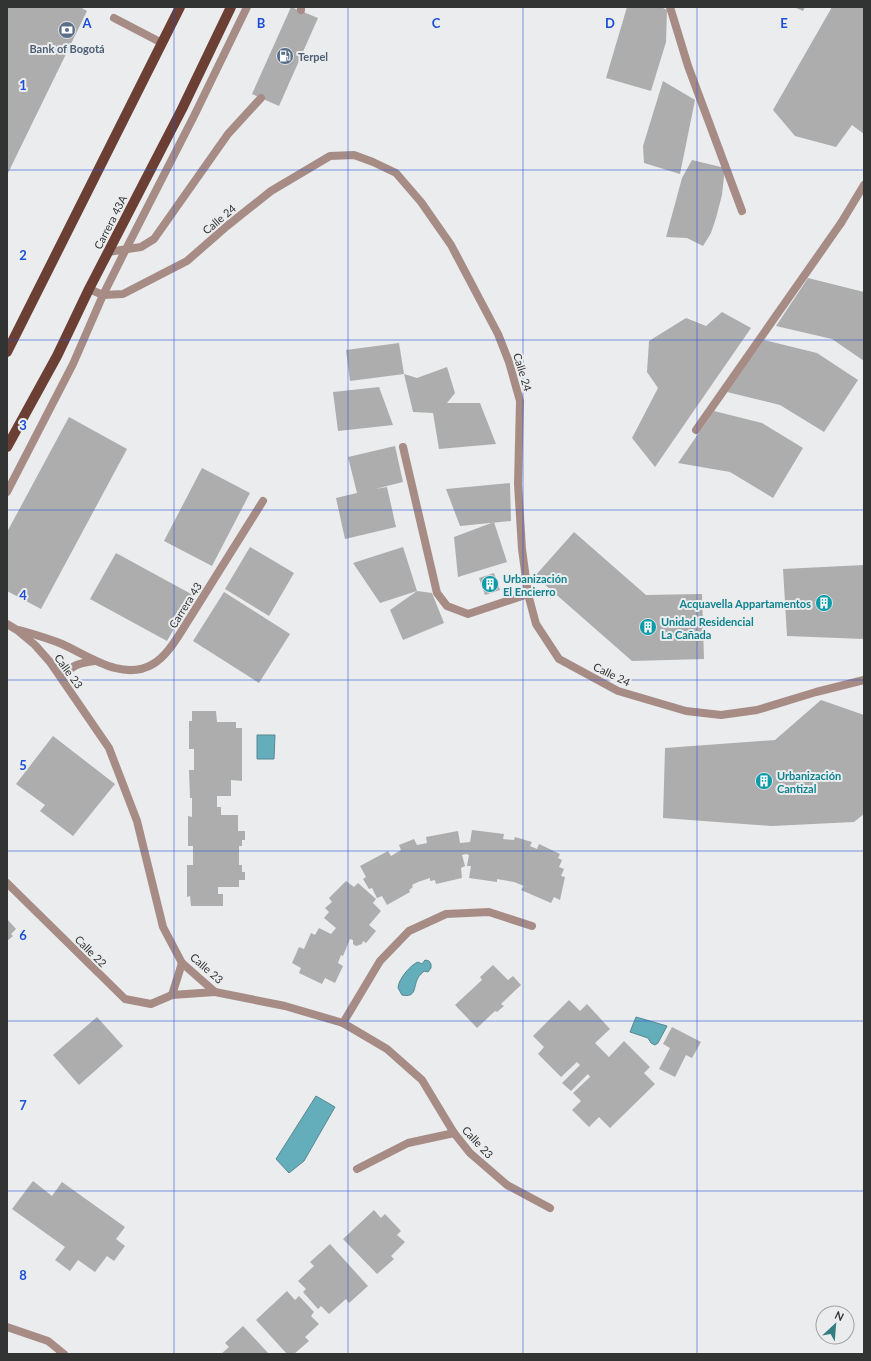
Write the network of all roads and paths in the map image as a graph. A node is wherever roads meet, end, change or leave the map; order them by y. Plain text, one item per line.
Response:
1 (180, 7) edge
2 (231, 7) edge
3 (247, 7) edge
4 (670, 7) edge
5 (114, 18) dead end
6 (162, 43) junction
7 (261, 98) dead end
8 (864, 184) edge
9 (742, 211) dead end
10 (125, 250) junction
11 (108, 252) junction
12 (89, 289) junction
13 (103, 295) junction
14 (7, 352) edge
15 (696, 430) dead end
16 (7, 447) edge
17 (403, 447) dead end
18 (7, 492) edge
19 (263, 501) dead end
20 (528, 594) junction
21 (7, 624) edge
22 (17, 630) junction
23 (95, 661) junction
24 (61, 677) junction
25 (864, 680) edge
26 (7, 883) edge
27 (532, 926) dead end
28 (182, 963) junction
29 (215, 992) junction
30 (172, 995) junction
31 (343, 1023) junction
32 (454, 1133) junction
33 (357, 1170) dead end
34 (550, 1208) dead end
35 (7, 1327) edge
36 (64, 1354) edge

1 - 6 main road
2 - 11 main road, Carrera 43A
3 - 10 street
4 - 9 street
5 - 6 street
6 - 14 main road
7 - 10 street
8 - 15 street
10 - 11 street
10 - 13 street
11 - 12 main road, Carrera 43A
12 - 13 street, Calle 24
12 - 16 main road, Carrera 43A
13 - 18 street
13 - 20 street, Calle 24
17 - 20 street
19 - 23 street, Carrera 43
20 - 25 street, Calle 24
21 - 22 street, Calle 23
22 - 23 street, Carrera 43
22 - 24 street, Calle 23
23 - 24 street
24 - 28 street, Calle 23
26 - 30 street, Calle 22
27 - 31 street
28 - 29 street, Calle 23
28 - 30 street
29 - 30 street, Calle 22
29 - 31 street, Calle 23
31 - 32 street, Calle 23
32 - 33 street
32 - 34 street, Calle 23
35 - 36 street

